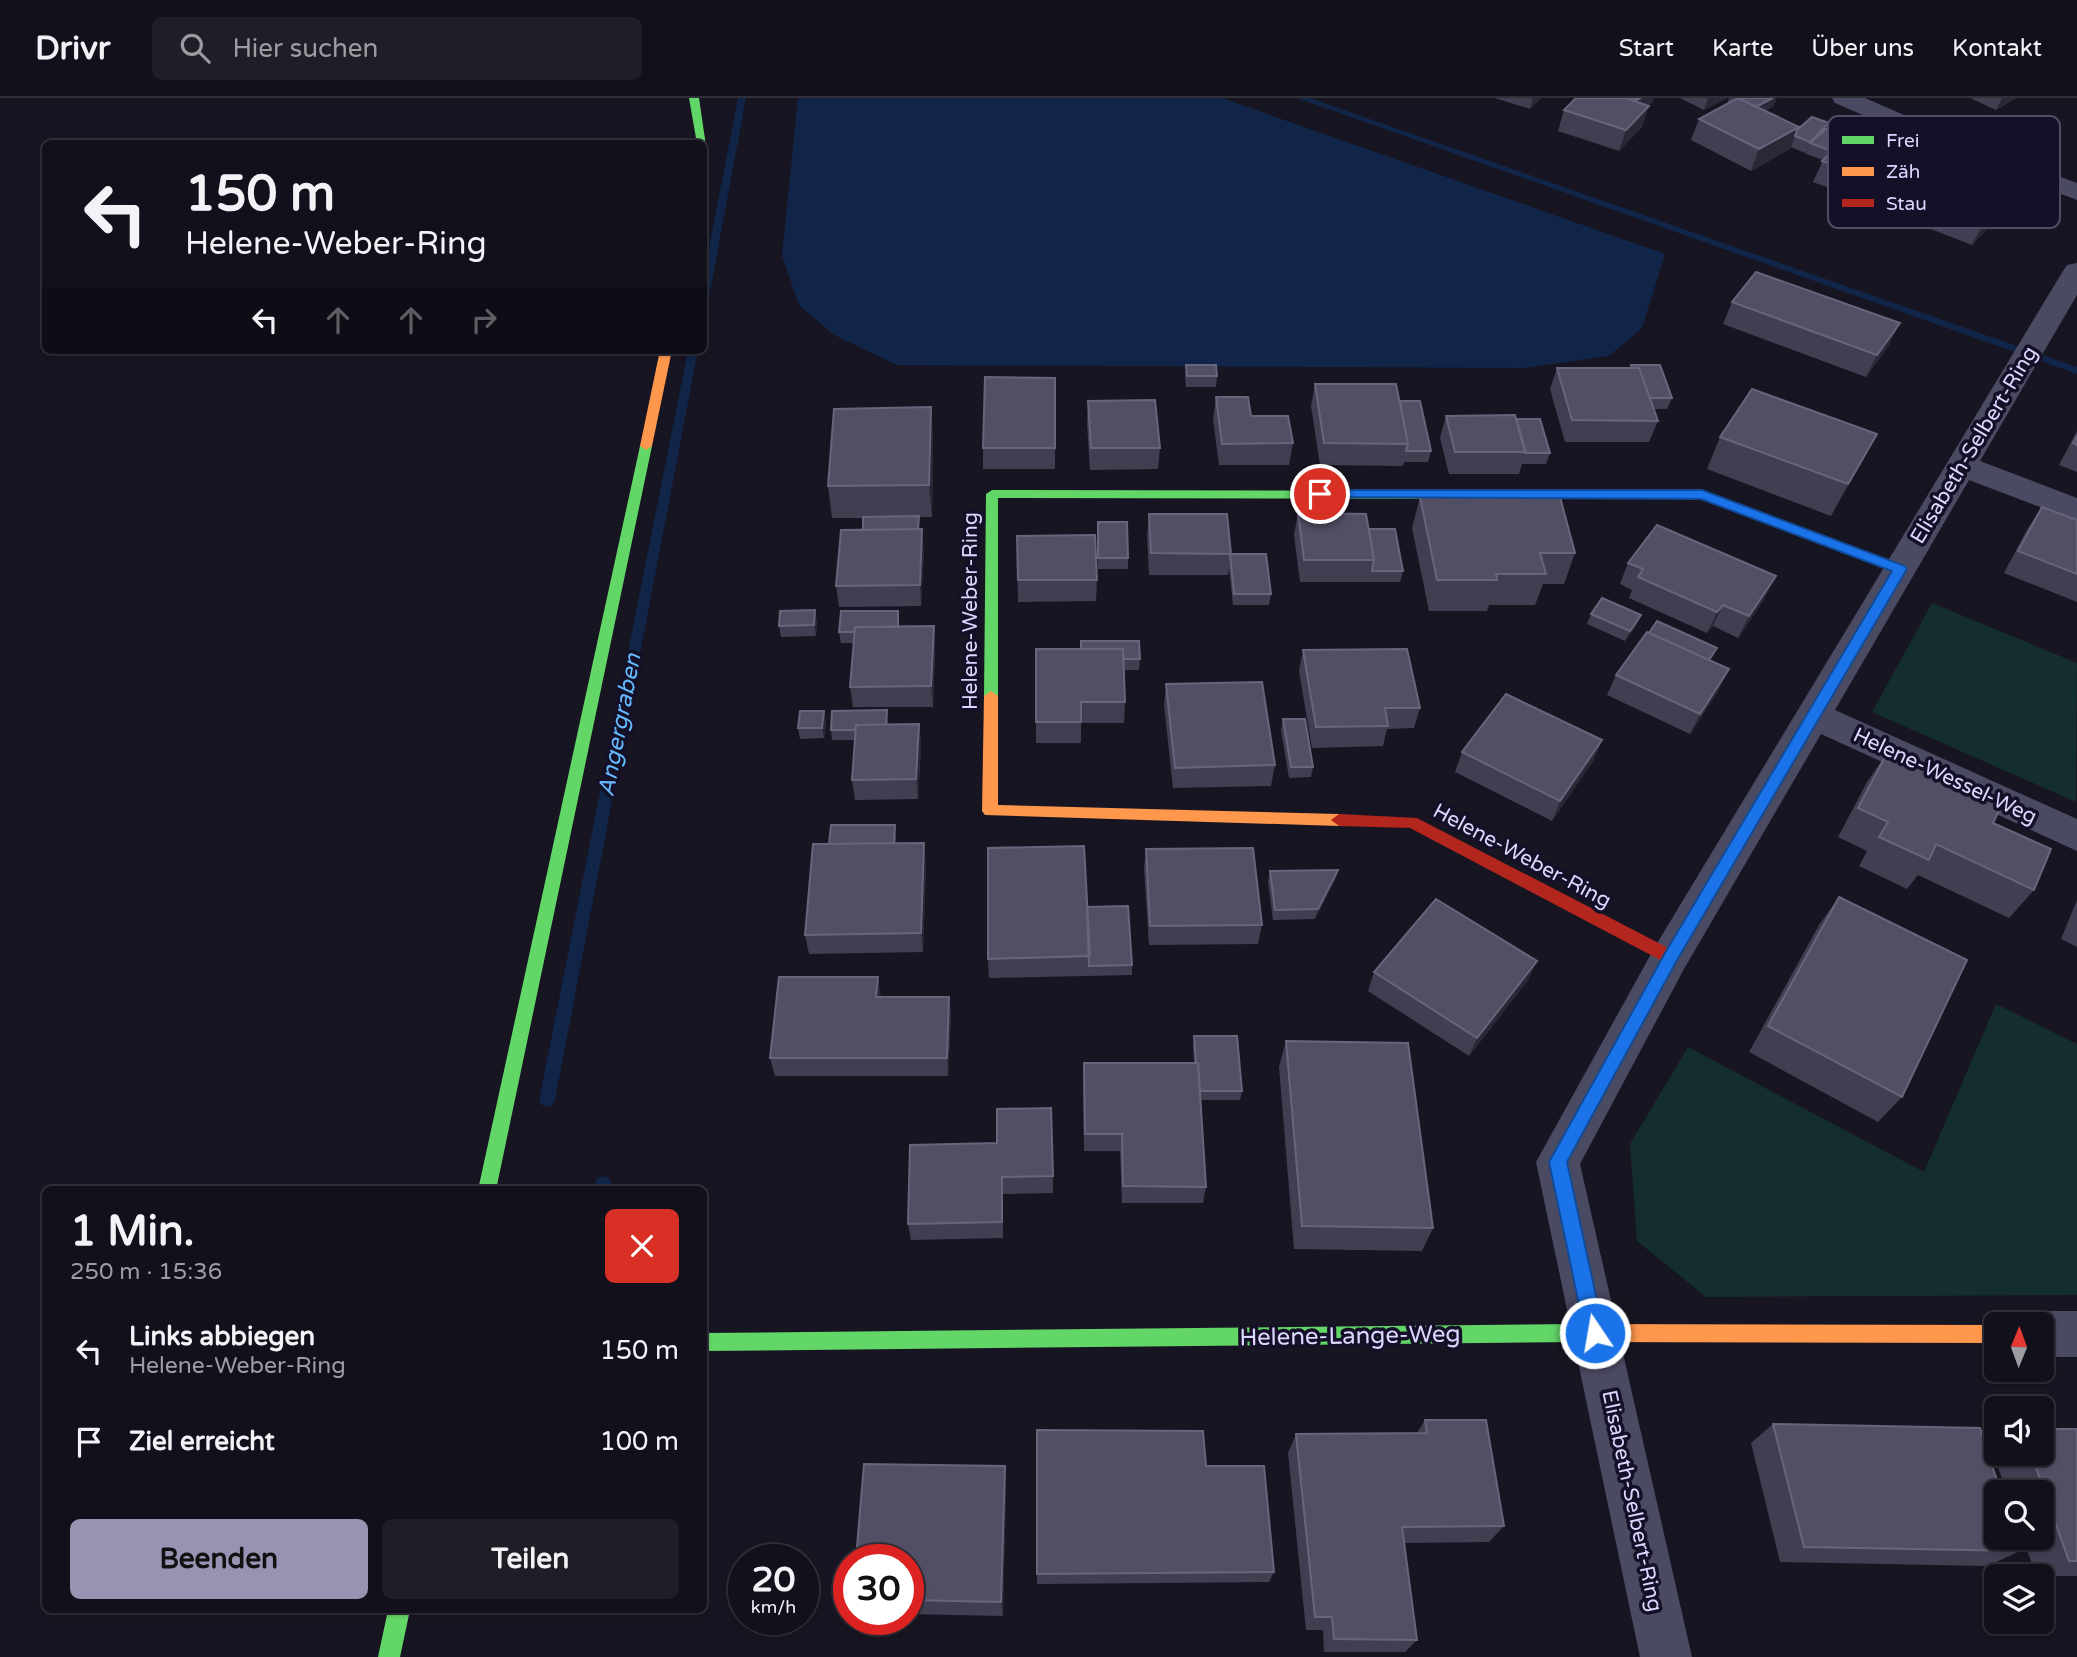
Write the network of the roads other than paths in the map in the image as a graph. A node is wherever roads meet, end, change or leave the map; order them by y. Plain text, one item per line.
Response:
1 (694, 98) edge
2 (1844, 98) edge
3 (1886, 116) edge
4 (701, 140) edge
5 (2060, 186) edge
6 (2077, 192) edge
7 (2077, 271) edge
8 (665, 354) edge
9 (1962, 465) junction
10 (2077, 510) edge
11 (1900, 569) junction
12 (1813, 715) junction
13 (2077, 836) edge
14 (1670, 957) junction
15 (488, 1186) edge
16 (1595, 1333) junction
17 (1984, 1334) edge
18 (2054, 1334) edge
19 (2077, 1334) edge
20 (707, 1342) edge
21 (398, 1613) edge
22 (389, 1657) edge
23 (1666, 1657) edge

1 - 4 street
2 - 3 street
5 - 6 street
7 - 9 street, Elisabeth-Selbert-Ring
8 - 15 street
9 - 10 street
9 - 11 street, Elisabeth-Selbert-Ring
11 - 12 street, Elisabeth-Selbert-Ring
11 - 14 street, Helene-Weber-Ring
12 - 13 street, Helene-Wessel-Weg
12 - 14 street, Elisabeth-Selbert-Ring
14 - 16 street, Elisabeth-Selbert-Ring
16 - 17 street, Helene-Lange-Weg
16 - 20 street, Helene-Lange-Weg
16 - 23 street, Elisabeth-Selbert-Ring
18 - 19 street
21 - 22 street

